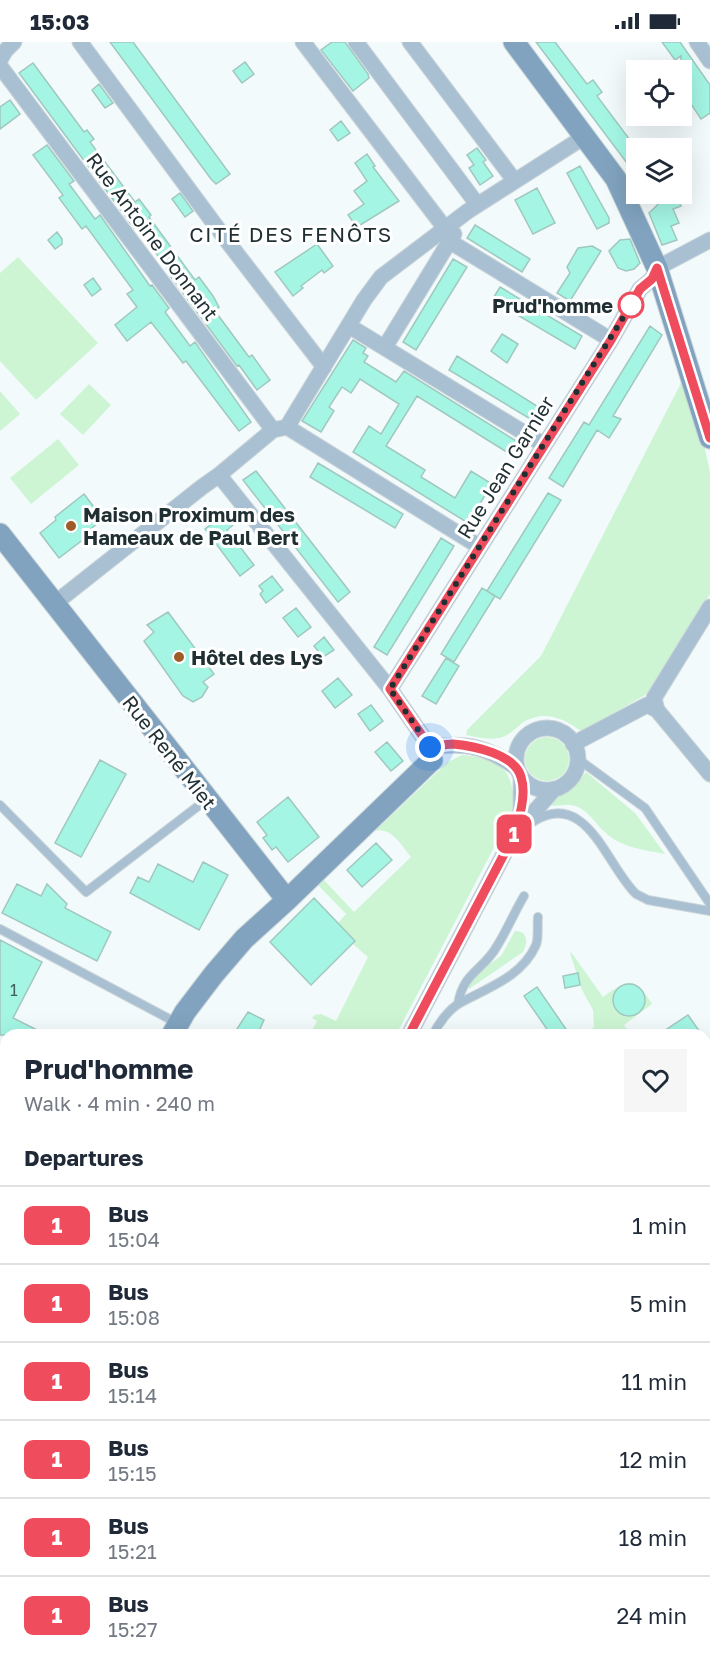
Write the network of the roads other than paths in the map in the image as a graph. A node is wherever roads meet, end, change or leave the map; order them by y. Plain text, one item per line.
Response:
1 (14, 42) edge
2 (80, 42) edge
3 (303, 42) edge
4 (356, 42) edge
5 (410, 42) edge
6 (514, 42) edge
7 (697, 42) edge
8 (0, 60) edge
9 (710, 61) edge
10 (0, 66) edge
11 (585, 137) junction
12 (514, 180) junction
13 (473, 208) junction
14 (447, 234) junction
15 (710, 240) edge
16 (657, 268) junction
17 (349, 326) junction
18 (611, 340) junction
19 (385, 347) junction
20 (324, 367) junction
21 (280, 429) junction
22 (710, 438) edge
23 (544, 445) junction
24 (219, 476) junction
25 (0, 534) edge
26 (480, 547) junction
27 (54, 604) junction
28 (710, 607) edge
29 (390, 689) junction
30 (657, 710) junction
31 (524, 739) junction
32 (573, 744) junction
33 (430, 747) junction
34 (486, 749) junction
35 (578, 759) junction
36 (519, 772) junction
37 (710, 774) edge
38 (554, 789) junction
39 (207, 800) junction
40 (0, 805) edge
41 (513, 837) junction
42 (524, 896) dead end
43 (287, 900) junction
44 (710, 904) edge
45 (710, 911) edge
46 (538, 917) dead end
47 (0, 929) edge
48 (458, 1004) junction
49 (173, 1029) edge
50 (176, 1029) edge
51 (412, 1029) edge
52 (437, 1029) edge

1 - 8 street
2 - 20 street
3 - 14 street
4 - 13 street
5 - 12 street
6 - 11 street
7 - 9 street
10 - 21 street, Rue Antoine Donnant
11 - 12 street
11 - 16 street
12 - 13 street
13 - 14 street
14 - 17 street
14 - 18 street
14 - 19 street
15 - 16 street
16 - 18 street, Rue Jean Garnier
16 - 22 street
17 - 19 street
17 - 20 street
18 - 23 street, Rue Jean Garnier
19 - 23 street
20 - 21 street
21 - 24 street
21 - 26 street
23 - 26 street, Rue Jean Garnier
24 - 27 street
24 - 29 street
25 - 27 street, Rue René Miet
26 - 29 street, Rue Jean Garnier
27 - 39 street, Rue René Miet
28 - 30 street
29 - 33 street
30 - 32 street
30 - 37 street
31 - 32 street
31 - 34 street
31 - 36 street
32 - 35 street
33 - 34 street
33 - 43 street
34 - 36 street
35 - 38 street
35 - 44 lane
36 - 38 street
36 - 41 street
38 - 41 street
39 - 40 lane
39 - 43 street, Rue René Miet
41 - 45 lane
41 - 51 street
42 - 48 lane
43 - 50 street
46 - 48 lane
47 - 49 lane
48 - 52 lane

